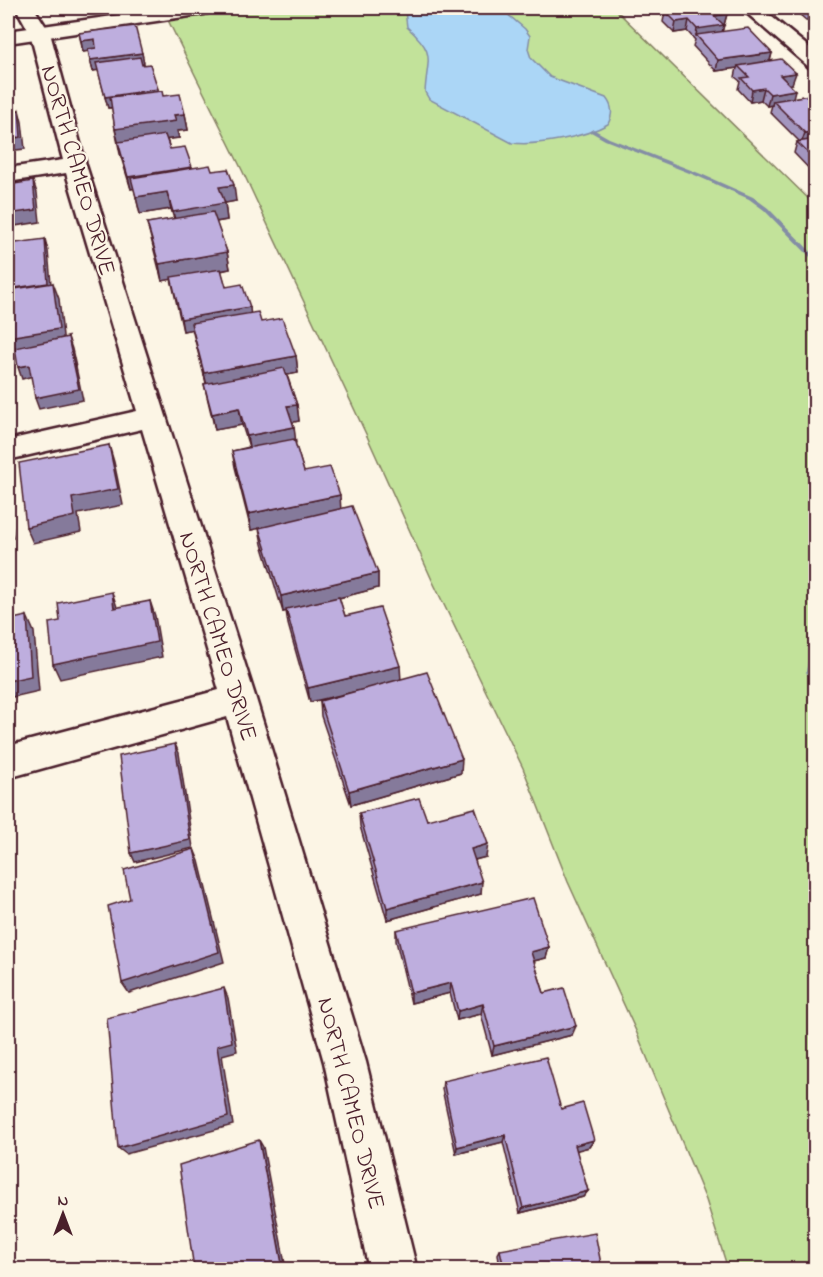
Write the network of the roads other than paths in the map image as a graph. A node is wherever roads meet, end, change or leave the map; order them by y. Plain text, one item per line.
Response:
1 (204, 8) edge
2 (750, 8) edge
3 (32, 20) edge
4 (8, 37) edge
5 (816, 41) edge
6 (795, 45) junction
7 (816, 63) edge
8 (75, 165) junction
9 (8, 175) edge
10 (151, 417) junction
11 (8, 450) edge
12 (238, 699) junction
13 (8, 762) edge
14 (393, 1269) edge

1 - 3 street
2 - 6 street
3 - 4 street
3 - 8 street, NORTH CAMEO DRIVE
5 - 6 street
6 - 7 street
8 - 9 street
8 - 10 street, NORTH CAMEO DRIVE
10 - 11 street
10 - 12 street, NORTH CAMEO DRIVE
12 - 13 street
12 - 14 street, NORTH CAMEO DRIVE

